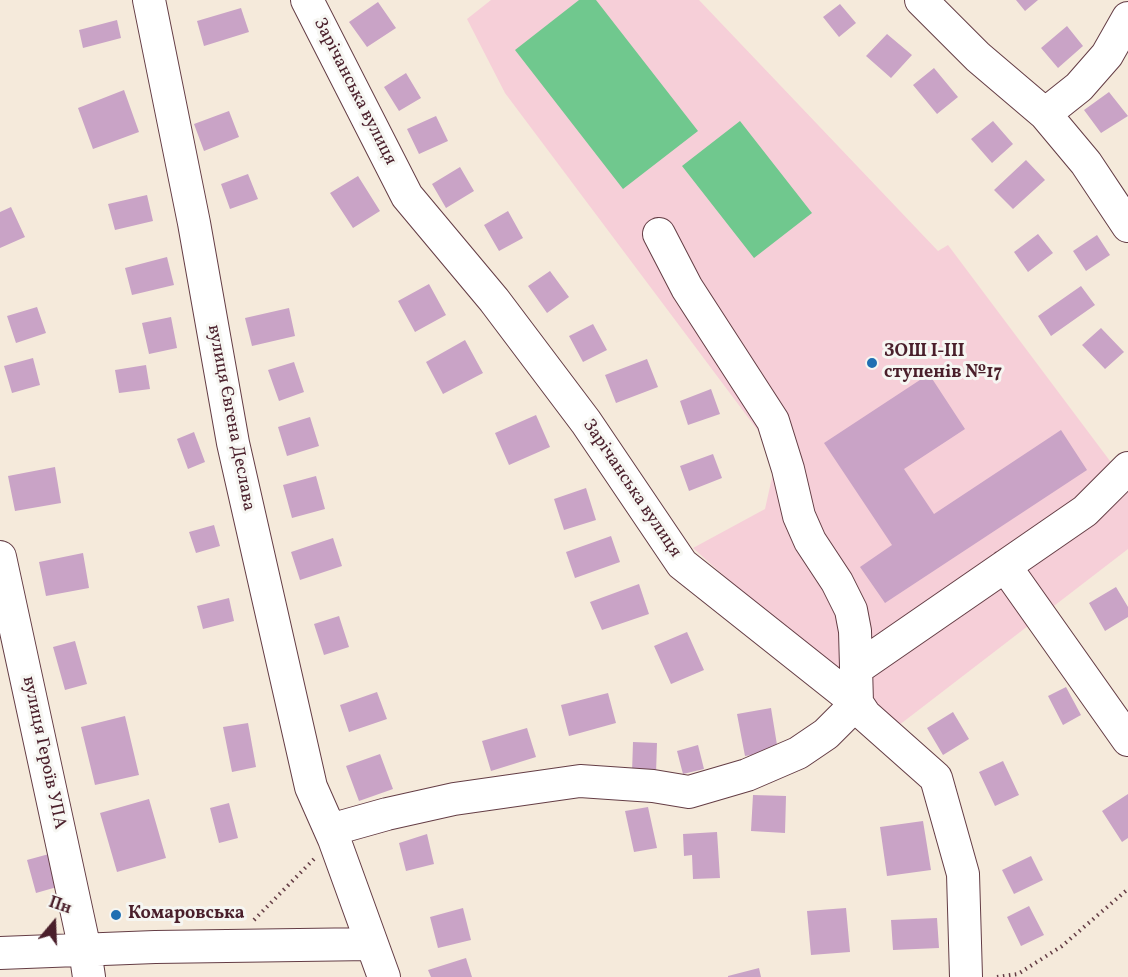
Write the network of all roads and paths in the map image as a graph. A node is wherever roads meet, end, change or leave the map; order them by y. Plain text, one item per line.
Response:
1 (308, 0) edge
2 (921, 0) edge
3 (156, 3) edge
4 (1128, 18) edge
5 (1046, 114) junction
6 (1128, 226) edge
7 (659, 234) dead end
8 (1128, 468) edge
9 (0, 557) edge
10 (1005, 566) junction
11 (856, 669) junction
12 (857, 703) junction
13 (1128, 740) edge
14 (332, 835) junction
15 (1128, 889) edge
16 (253, 921) dead end
17 (371, 944) junction
18 (0, 953) edge
19 (87, 963) edge
20 (384, 977) edge
21 (966, 977) edge
22 (997, 977) edge

1 - 12 street, Зарічанська вулиця
2 - 5 street
3 - 14 street, вулиця Євгена Деслава
4 - 5 street
5 - 6 street
7 - 11 street
8 - 10 street
9 - 19 street, вулиця Героїв УПА
10 - 11 street
10 - 13 street
11 - 12 street
12 - 14 street
12 - 21 street, Зарічанська вулиця
14 - 16 path
14 - 17 street, вулиця Євгена Деслава
15 - 22 path
17 - 19 street
17 - 20 street, вулиця Євгена Деслава
18 - 19 street

